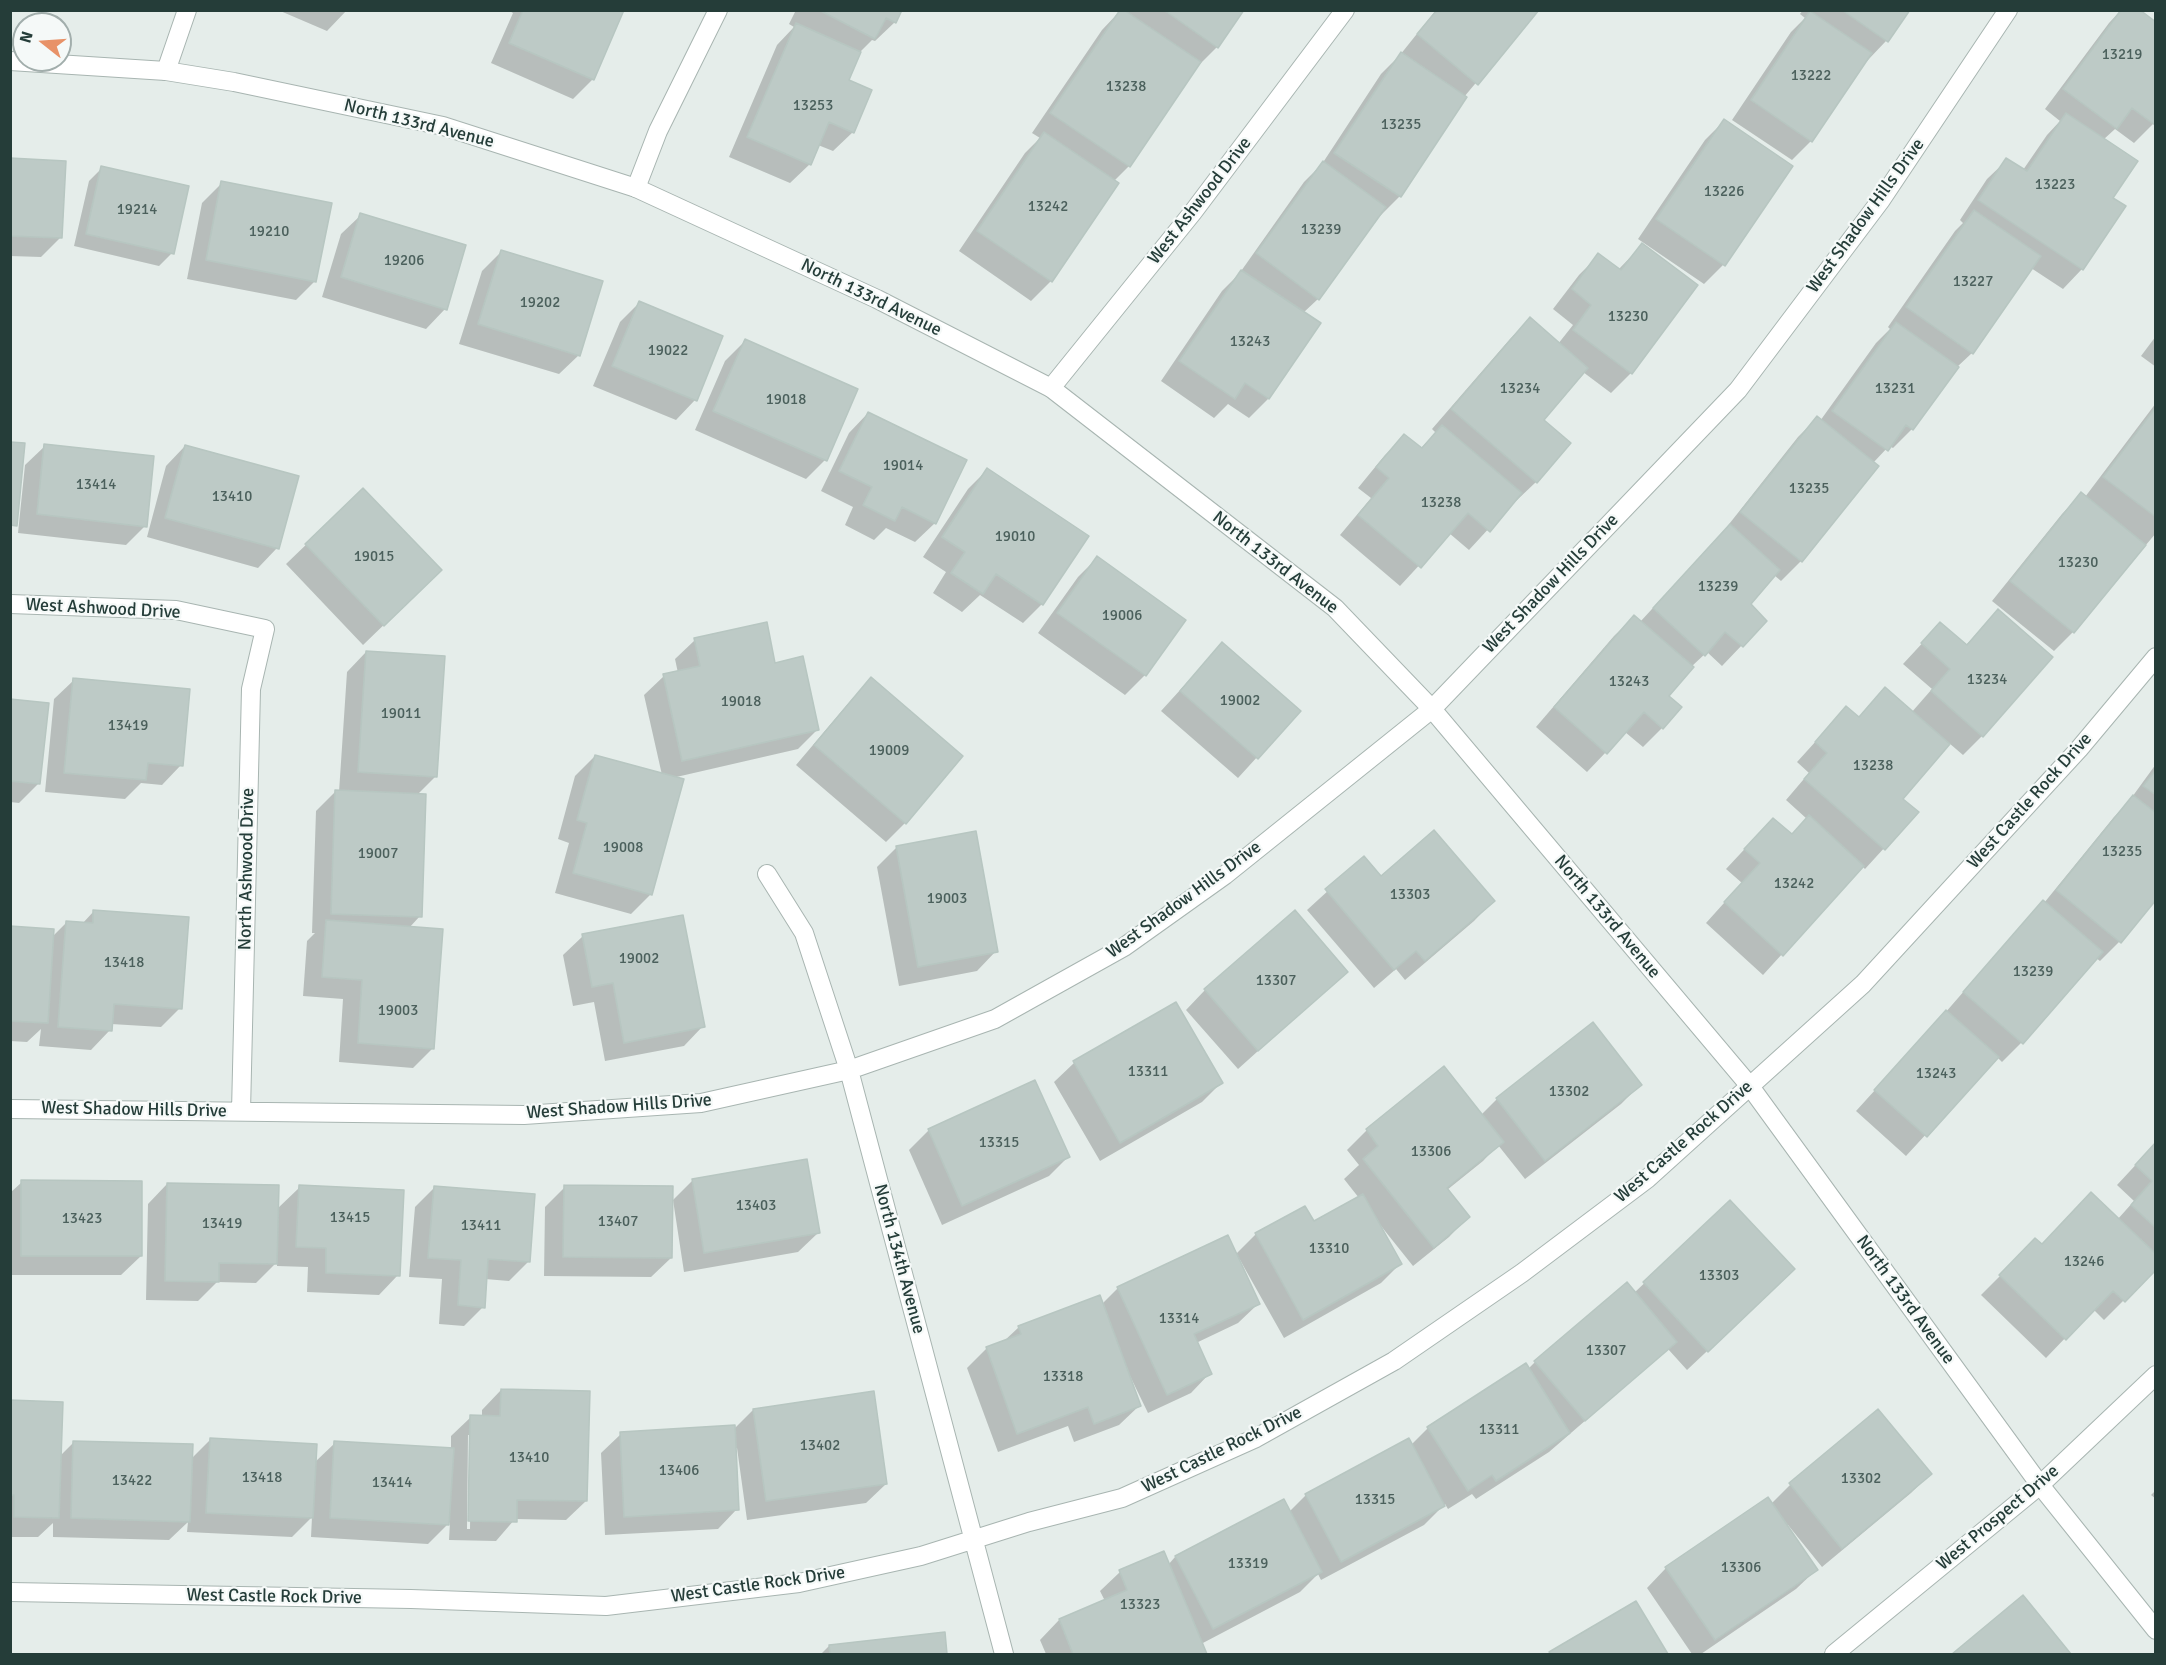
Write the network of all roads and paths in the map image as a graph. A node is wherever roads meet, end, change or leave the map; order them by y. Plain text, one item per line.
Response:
1 (187, 10) edge
2 (718, 10) edge
3 (1345, 10) edge
4 (2008, 10) edge
5 (10, 61) edge
6 (166, 71) junction
7 (636, 188) junction
8 (1051, 388) junction
9 (10, 604) edge
10 (265, 629) joint
11 (2156, 657) edge
12 (1432, 709) junction
13 (767, 874) dead end
14 (849, 1070) junction
15 (1749, 1085) junction
16 (10, 1109) edge
17 (241, 1111) junction
18 (2156, 1375) edge
19 (2040, 1485) junction
20 (974, 1539) junction
21 (10, 1592) edge
22 (2156, 1630) edge
23 (1004, 1654) edge
24 (1834, 1654) edge

1 - 6 street
2 - 7 street
3 - 8 street, West Ashwood Drive
4 - 12 street, West Shadow Hills Drive
5 - 6 street, North 133rd Avenue
6 - 7 street, North 133rd Avenue
7 - 8 street, North 133rd Avenue
8 - 12 street, North 133rd Avenue
9 - 10 street, West Ashwood Drive
10 - 17 street, North Ashwood Drive
11 - 15 street, West Castle Rock Drive
12 - 14 street, West Shadow Hills Drive
12 - 15 street, North 133rd Avenue
13 - 14 street, North 134th Avenue
14 - 17 street, West Shadow Hills Drive
14 - 20 street, North 134th Avenue
15 - 19 street, North 133rd Avenue
15 - 20 street, West Castle Rock Drive
16 - 17 street, West Shadow Hills Drive
18 - 19 street, West Prospect Drive
19 - 22 street, North 133rd Avenue
19 - 24 street, West Prospect Drive
20 - 21 street, West Castle Rock Drive
20 - 23 street, North 134th Avenue

